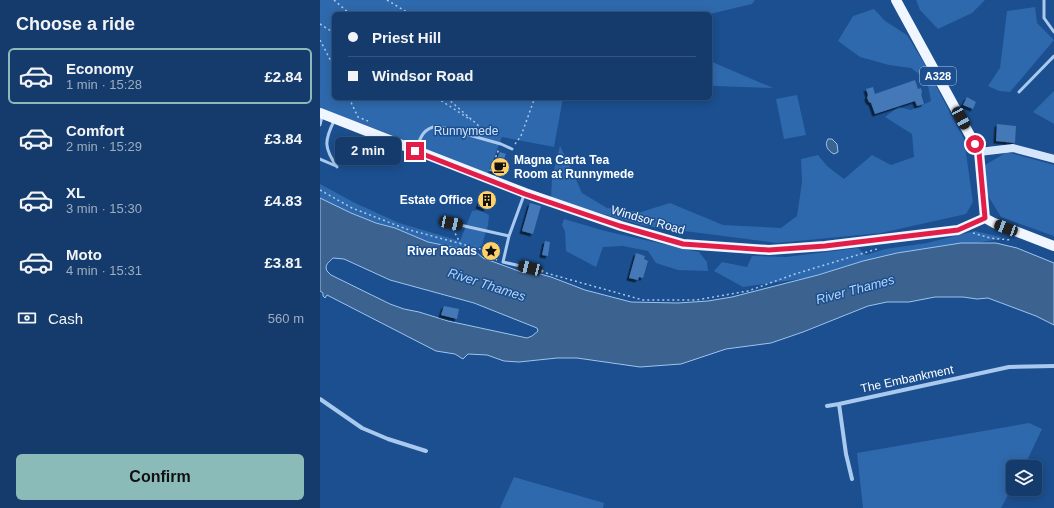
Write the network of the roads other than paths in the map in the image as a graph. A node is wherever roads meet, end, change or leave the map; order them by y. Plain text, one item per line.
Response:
1 (896, 0) edge
2 (1044, 0) edge
3 (1054, 32) edge
4 (1054, 56) edge
5 (1019, 92) dead end
6 (322, 114) edge
7 (334, 119) junction
8 (320, 124) edge
9 (512, 149) road end
10 (415, 151) junction
11 (979, 152) junction
12 (320, 159) edge
13 (1054, 159) edge
14 (525, 194) junction
15 (985, 218) junction
16 (451, 223) road end
17 (509, 236) junction
18 (1054, 246) edge
19 (542, 271) road end
20 (1054, 366) edge
21 (320, 399) edge
22 (839, 404) junction
23 (827, 406) dead end
24 (426, 451) dead end
25 (852, 479) dead end

1 - 11 main road, A328
2 - 3 lane
4 - 5 lane
6 - 7 main road, Windsor Road
6 - 8 lane
7 - 10 main road, Windsor Road
7 - 12 lane
9 - 10 lane
10 - 14 main road, Windsor Road
11 - 13 main road
11 - 15 main road, A328
14 - 15 main road, Windsor Road
14 - 17 lane
15 - 18 main road
16 - 17 lane
17 - 19 lane
20 - 22 street, The Embankment
21 - 24 street
22 - 23 street, The Embankment
22 - 25 street

